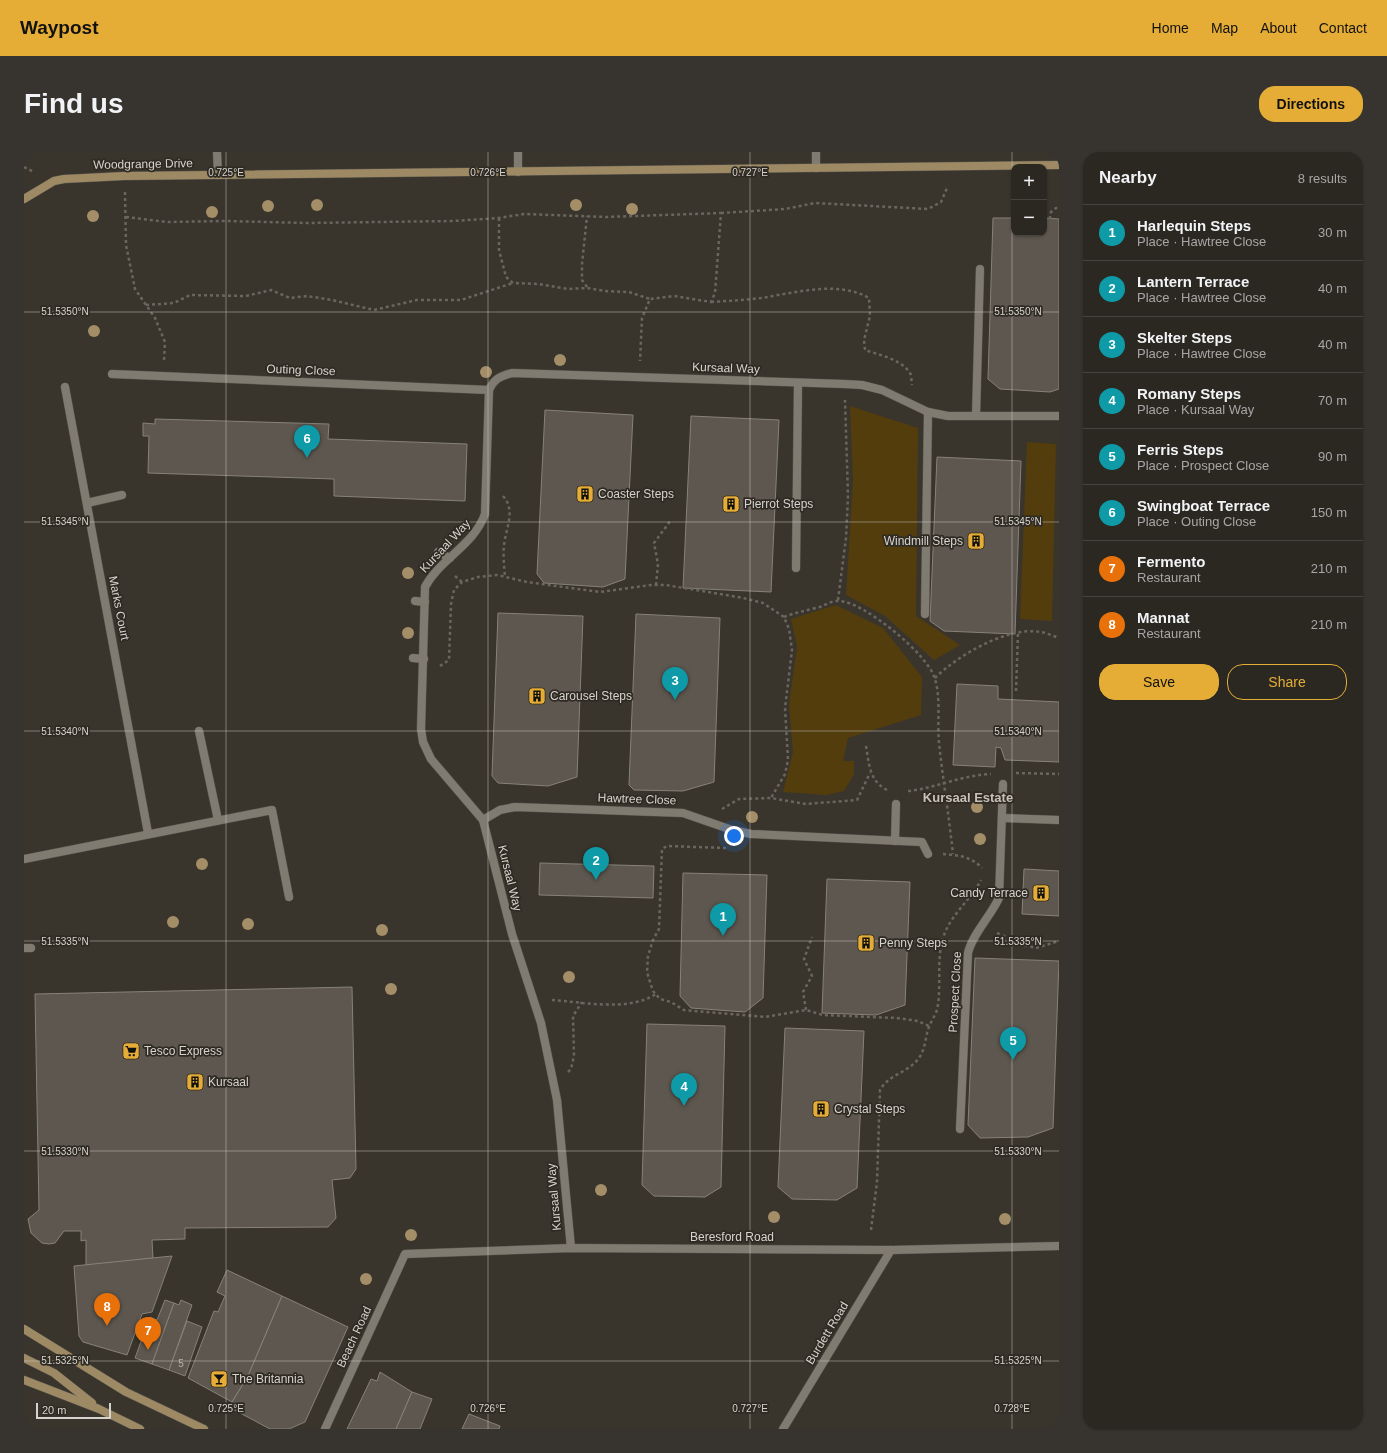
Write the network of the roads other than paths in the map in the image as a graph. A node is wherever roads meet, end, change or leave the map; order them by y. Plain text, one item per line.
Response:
1 (217, 152) edge
2 (518, 152) edge
3 (816, 152) edge
4 (1059, 165) edge
5 (816, 168) junction
6 (518, 172) junction
7 (218, 174) junction
8 (24, 197) edge
9 (980, 269) dead end
10 (112, 374) dead end
11 (798, 383) junction
12 (65, 387) dead end
13 (489, 390) junction
14 (928, 412) junction
15 (976, 416) junction
16 (1059, 416) edge
17 (122, 495) dead end
18 (87, 503) junction
19 (438, 552) dead end
20 (450, 558) junction
21 (796, 568) dead end
22 (415, 601) dead end
23 (425, 602) junction
24 (925, 614) dead end
25 (413, 658) dead end
26 (424, 663) junction
27 (199, 731) dead end
28 (1003, 784) dead end
29 (896, 804) dead end
30 (1002, 818) junction
31 (218, 820) junction
32 (482, 820) junction
33 (1059, 820) edge
34 (148, 833) junction
35 (895, 840) junction
36 (928, 854) road end
37 (24, 859) edge
38 (289, 897) dead end
39 (960, 1129) dead end
40 (1059, 1246) edge
41 (571, 1248) junction
42 (891, 1250) junction
43 (405, 1254) joint
44 (24, 1329) edge
45 (24, 1358) edge
46 (24, 1380) edge
47 (99, 1409) junction
48 (140, 1429) edge
49 (204, 1429) edge
50 (324, 1429) edge
51 (783, 1429) edge

1 - 7 street
2 - 6 street
3 - 5 street
4 - 5 street, Woodgrange Drive
5 - 6 street, Woodgrange Drive
6 - 7 street, Woodgrange Drive
7 - 8 street, Woodgrange Drive
9 - 15 street
10 - 13 street, Outing Close
11 - 13 street, Kursaal Way
11 - 14 street, Kursaal Way
11 - 21 street
12 - 18 street, Marks Court
13 - 20 street, Kursaal Way
14 - 15 street, Kursaal Way
14 - 24 street
15 - 16 street, Kursaal Way
17 - 18 street
18 - 34 street, Marks Court
19 - 20 street
20 - 23 street, Kursaal Way
22 - 23 street
23 - 26 street, Kursaal Way
25 - 26 street
26 - 32 street, Kursaal Way
27 - 31 street
28 - 30 street, Prospect Close
29 - 35 street
30 - 33 street
30 - 39 street, Prospect Close
31 - 34 street
31 - 38 street
32 - 35 street, Hawtree Close
32 - 41 street, Kursaal Way
34 - 37 street
35 - 36 street, Hawtree Close
40 - 42 street, Beresford Road
41 - 42 street, Beresford Road
41 - 43 street, Beresford Road
42 - 51 street, Burdett Road
43 - 50 street, Beach Road
44 - 49 street
45 - 47 street
46 - 47 street
47 - 48 street

